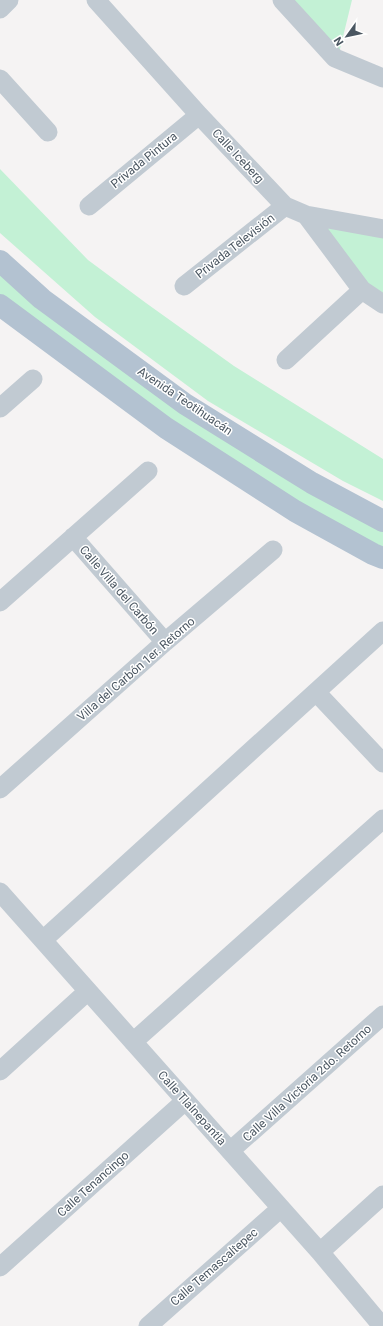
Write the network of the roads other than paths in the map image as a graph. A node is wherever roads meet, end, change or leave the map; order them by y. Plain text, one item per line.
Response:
1 (96, 0) edge
2 (282, 0) edge
3 (383, 78) edge
4 (0, 79) edge
5 (200, 115) junction
6 (48, 132) dead end
7 (89, 206) dead end
8 (285, 206) junction
9 (306, 215) junction
10 (383, 229) edge
11 (0, 261) edge
12 (184, 286) dead end
13 (362, 290) junction
14 (383, 304) edge
15 (0, 305) edge
16 (286, 360) dead end
17 (33, 379) dead end
18 (0, 408) edge
19 (148, 471) dead end
20 (383, 521) edge
21 (73, 537) junction
22 (273, 550) dead end
23 (383, 558) edge
24 (0, 602) edge
25 (383, 631) edge
26 (165, 642) junction
27 (316, 692) junction
28 (383, 763) edge
29 (0, 789) edge
30 (383, 819) edge
31 (0, 892) edge
32 (43, 940) junction
33 (88, 991) junction
34 (383, 1014) edge
35 (133, 1042) junction
36 (0, 1071) edge
37 (185, 1101) junction
38 (230, 1151) junction
39 (383, 1195) edge
40 (281, 1208) junction
41 (320, 1252) junction
42 (0, 1267) edge
43 (148, 1326) edge
44 (382, 1326) edge

1 - 5 street, Calle Iceberg
2 - 3 street
4 - 6 street
5 - 7 street, Privada Pintura
5 - 8 street, Calle Iceberg
8 - 9 street, Calle Iceberg
8 - 12 street, Privada Televisión
9 - 10 street, Calle Iceberg
9 - 13 street
11 - 20 main road, Avenida Teotihuacán
13 - 14 street
13 - 16 street
15 - 23 main road
17 - 18 street
19 - 21 street
21 - 24 street
21 - 26 street, Calle Villa del Carbón
22 - 26 street, Villa del Carbón 1er. Retorno
25 - 27 street
26 - 29 street, Villa del Carbón 1er. Retorno
27 - 28 street
27 - 32 street
30 - 35 street
31 - 32 street, Calle Tlalnepantla
32 - 33 street, Calle Tlalnepantla
33 - 35 street, Calle Tlalnepantla
33 - 36 street
34 - 38 street, Calle Villa Victoria 2do. Retorno
35 - 37 street, Calle Tlalnepantla
37 - 38 street, Calle Tlalnepantla
37 - 42 street, Calle Tenancingo
38 - 40 street, Calle Tlalnepantla
39 - 41 street
40 - 41 street, Calle Tlalnepantla
40 - 43 street, Calle Temascaltepec
41 - 44 street, Calle Tlalnepantla

